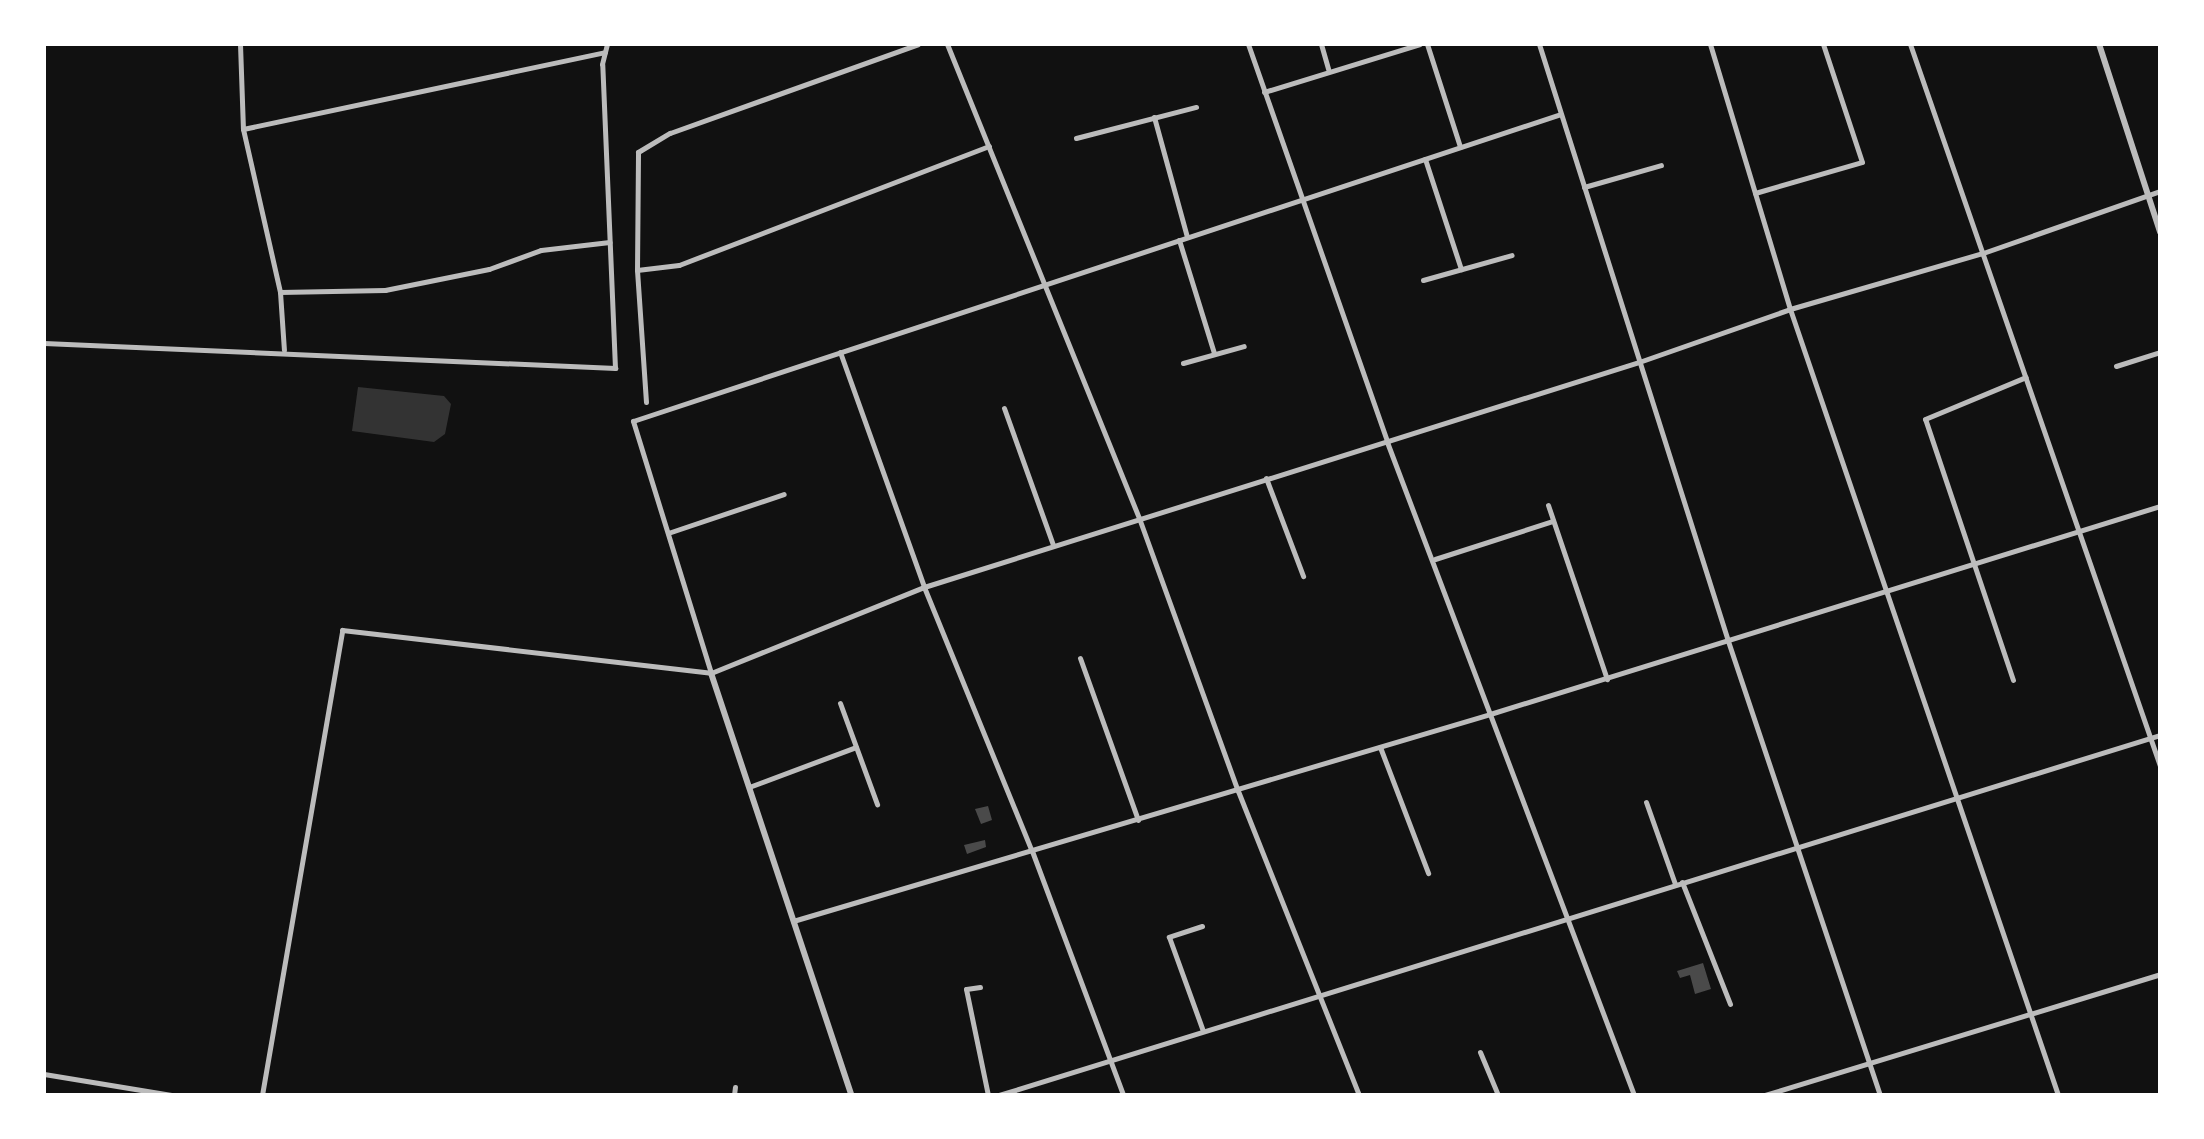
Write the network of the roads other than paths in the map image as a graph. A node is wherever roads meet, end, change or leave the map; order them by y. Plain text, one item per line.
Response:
1 (240, 44) edge
2 (607, 44) edge
3 (918, 44) edge
4 (947, 44) edge
5 (1248, 44) edge
6 (1321, 44) edge
7 (1420, 44) edge
8 (1427, 44) edge
9 (1539, 44) edge
10 (1710, 44) edge
11 (1823, 44) edge
12 (1910, 44) edge
13 (2099, 44) edge
14 (605, 52) junction
15 (1328, 69) junction
16 (1264, 92) junction
17 (1196, 107) dead end
18 (1561, 114) junction
19 (1154, 117) junction
20 (243, 129) junction
21 (1076, 138) dead end
22 (989, 146) junction
23 (1460, 147) junction
24 (1425, 159) junction
25 (1661, 165) dead end
26 (1584, 187) junction
27 (2160, 191) edge
28 (1755, 193) junction
29 (2148, 194) junction
30 (1301, 200) junction
31 (2160, 232) edge
32 (1187, 237) junction
33 (1179, 240) junction
34 (610, 242) junction
35 (1983, 253) junction
36 (1512, 255) dead end
37 (1461, 269) junction
38 (637, 270) junction
39 (1423, 280) dead end
40 (1046, 284) junction
41 (280, 292) junction
42 (1790, 309) junction
43 (44, 343) edge
44 (1244, 346) dead end
45 (284, 350) junction
46 (840, 352) junction
47 (2160, 352) edge
48 (1214, 353) junction
49 (1639, 362) junction
50 (1183, 363) dead end
51 (2116, 366) dead end
52 (2026, 377) junction
53 (646, 402) dead end
54 (1004, 408) dead end
55 (1387, 442) junction
56 (1266, 478) junction
57 (784, 494) dead end
58 (1548, 505) dead end
59 (2160, 506) edge
60 (1139, 518) junction
61 (1553, 521) junction
62 (2079, 531) junction
63 (667, 534) junction
64 (1053, 545) junction
65 (1435, 559) junction
66 (1974, 565) junction
67 (1303, 576) dead end
68 (924, 587) junction
69 (1886, 593) junction
70 (1728, 641) junction
71 (1080, 658) dead end
72 (711, 673) junction
73 (1607, 679) junction
74 (2013, 680) dead end
75 (840, 703) dead end
76 (1490, 714) junction
77 (2160, 735) edge
78 (2151, 738) junction
79 (856, 747) junction
80 (1380, 747) junction
81 (2160, 766) edge
82 (749, 787) junction
83 (1238, 791) junction
84 (1955, 796) junction
85 (1646, 802) dead end
86 (877, 804) dead end
87 (1138, 820) junction
88 (1797, 847) junction
89 (1032, 851) junction
90 (1428, 873) dead end
91 (1679, 883) junction
92 (793, 921) junction
93 (1569, 921) junction
94 (1202, 926) dead end
95 (2160, 974) edge
96 (980, 987) dead end
97 (1319, 995) junction
98 (1730, 1004) dead end
99 (2030, 1015) junction
100 (1203, 1032) junction
101 (1480, 1052) dead end
102 (1109, 1061) junction
103 (1869, 1061) junction
104 (44, 1073) edge
105 (735, 1087) dead end
106 (171, 1095) edge
107 (262, 1095) edge
108 (734, 1095) edge
109 (851, 1095) edge
110 (988, 1095) edge
111 (999, 1095) edge
112 (1123, 1095) edge
113 (1359, 1095) edge
114 (1498, 1095) edge
115 (1634, 1095) edge
116 (1765, 1095) edge
117 (1880, 1095) edge
118 (2058, 1095) edge

1 - 20 street
2 - 14 street
3 - 38 street
4 - 22 street
5 - 16 street
6 - 15 street
7 - 15 street
8 - 23 street
9 - 18 street
10 - 28 street
11 - 28 street
12 - 35 street
13 - 29 street
14 - 20 street
14 - 34 street
15 - 16 street
16 - 30 street
17 - 19 street
18 - 23 street
18 - 26 street
19 - 21 street
19 - 32 street
20 - 41 street
22 - 38 street
22 - 40 street
23 - 24 street
24 - 30 street
24 - 37 street
25 - 26 street
26 - 49 street
27 - 29 street
28 - 42 street
29 - 31 street
29 - 35 street
30 - 32 street
30 - 55 street
32 - 33 street
33 - 40 street
33 - 48 street
34 - 41 street
34 - 45 street
35 - 42 street
35 - 52 street
36 - 37 street
37 - 39 street
38 - 53 street
40 - 46 street
40 - 60 street
41 - 45 street
42 - 49 street
42 - 69 street
43 - 45 street
44 - 48 street
46 - 63 street
46 - 68 street
47 - 51 street
48 - 50 street
49 - 55 street
49 - 70 street
52 - 62 street
52 - 66 street
54 - 64 street
55 - 56 street
55 - 65 street
56 - 60 street
56 - 67 street
57 - 63 street
58 - 61 street
59 - 62 street
60 - 64 street
60 - 83 street
61 - 65 street
61 - 73 street
62 - 66 street
62 - 78 street
63 - 72 street
64 - 68 street
65 - 76 street
66 - 69 street
66 - 74 street
68 - 72 street
68 - 89 street
69 - 70 street
69 - 84 street
70 - 73 street
70 - 88 street
71 - 87 street
72 - 82 street
72 - 107 street
73 - 76 street
75 - 79 street
76 - 80 street
76 - 93 street
77 - 78 street
78 - 81 street
78 - 84 street
79 - 82 street
79 - 86 street
80 - 83 street
80 - 90 street
82 - 92 street
83 - 87 street
83 - 97 street
84 - 88 street
84 - 99 street
85 - 91 street
87 - 89 street
88 - 91 street
88 - 103 street
89 - 92 street
89 - 102 street
91 - 93 street
91 - 98 street
92 - 109 street
93 - 97 street
93 - 115 street
94 - 100 street
95 - 99 street
96 - 110 street
97 - 100 street
97 - 113 street
99 - 103 street
99 - 118 street
100 - 102 street
101 - 114 street
102 - 111 street
102 - 112 street
103 - 116 street
103 - 117 street
104 - 106 street
105 - 108 street

